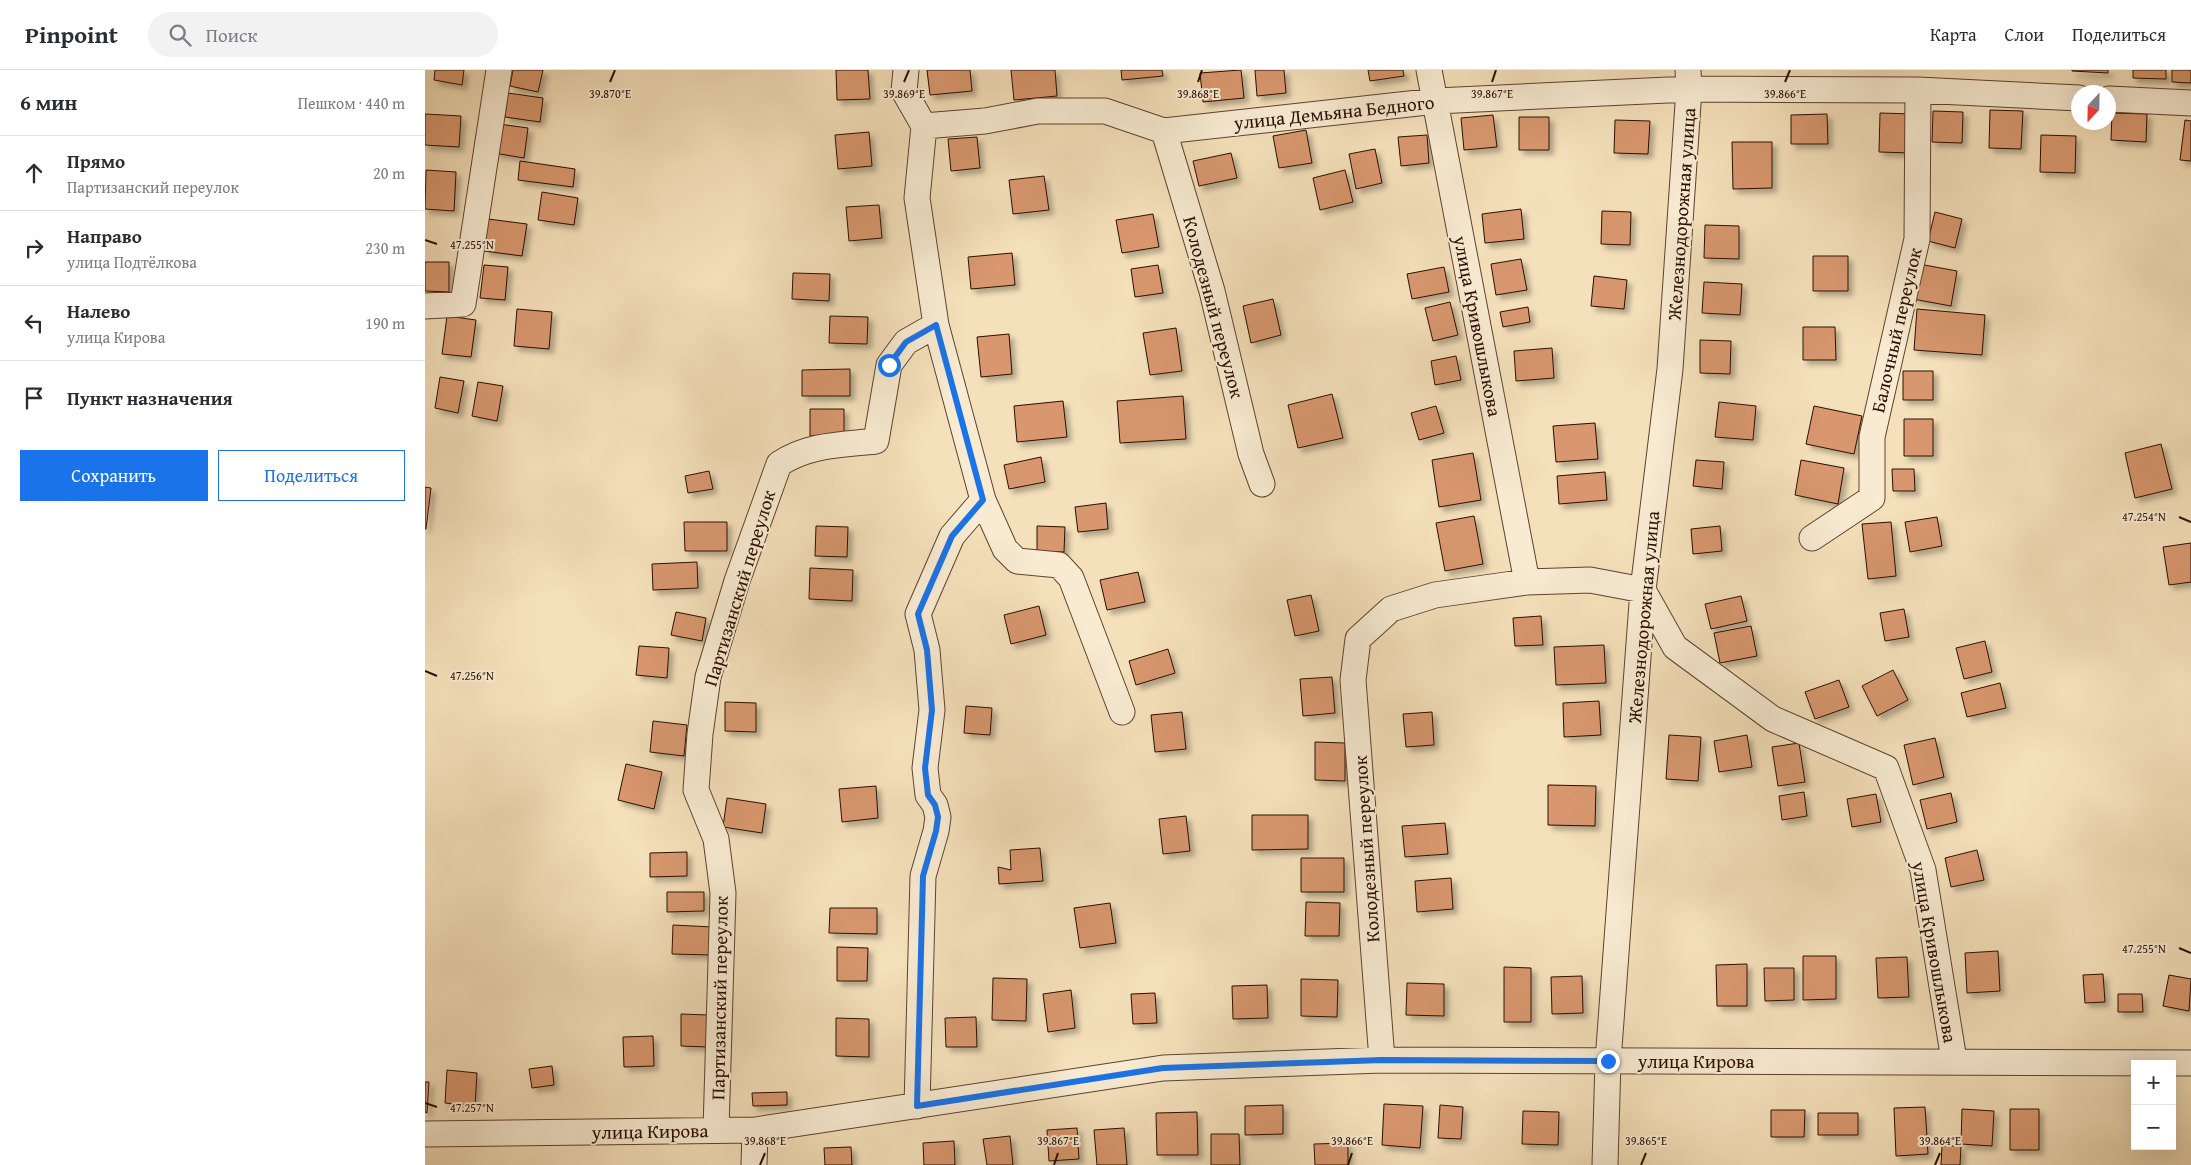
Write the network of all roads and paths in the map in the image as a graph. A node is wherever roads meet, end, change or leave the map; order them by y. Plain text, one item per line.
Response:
1 (499, 70) edge
2 (906, 70) edge
3 (1429, 70) edge
4 (1688, 80) edge
5 (1918, 90) junction
6 (2071, 98) edge
7 (2116, 99) edge
8 (1436, 101) junction
9 (2191, 103) edge
10 (924, 126) junction
11 (1164, 131) junction
12 (425, 306) edge
13 (936, 325) junction
14 (1262, 484) dead end
15 (983, 500) junction
16 (1812, 538) dead end
17 (1527, 582) junction
18 (1643, 590) junction
19 (1122, 712) dead end
20 (1382, 1060) junction
21 (1954, 1060) junction
22 (1608, 1061) junction
23 (2191, 1063) edge
24 (917, 1106) junction
25 (716, 1130) junction
26 (755, 1130) junction
27 (425, 1134) edge
28 (754, 1165) edge
29 (1605, 1165) edge

1 - 12 street
2 - 10 street
3 - 8 street, улица Кривошлыкова
4 - 5 street, улица Демьяна Бедного
4 - 8 street, улица Демьяна Бедного
4 - 18 street, Железнодорожная улица
5 - 6 street, улица Демьяна Бедного
5 - 16 street, Балочный переулок
7 - 9 street
8 - 11 street, улица Демьяна Бедного
8 - 17 street, улица Кривошлыкова
10 - 11 street, улица Демьяна Бедного
10 - 13 street
11 - 14 street, Колодезный переулок
13 - 15 street
13 - 25 street, Партизанский переулок
15 - 19 street
15 - 24 street
17 - 18 street
17 - 20 street, Колодезный переулок
18 - 21 street, улица Кривошлыкова
18 - 22 street, Железнодорожная улица
20 - 22 street, улица Кирова
20 - 24 street, улица Кирова
21 - 22 street, улица Кирова
21 - 23 street, улица Кирова
22 - 29 street, Железнодорожная улица
24 - 26 street, улица Кирова
25 - 26 street, улица Кирова
25 - 27 street, улица Кирова
26 - 28 street

